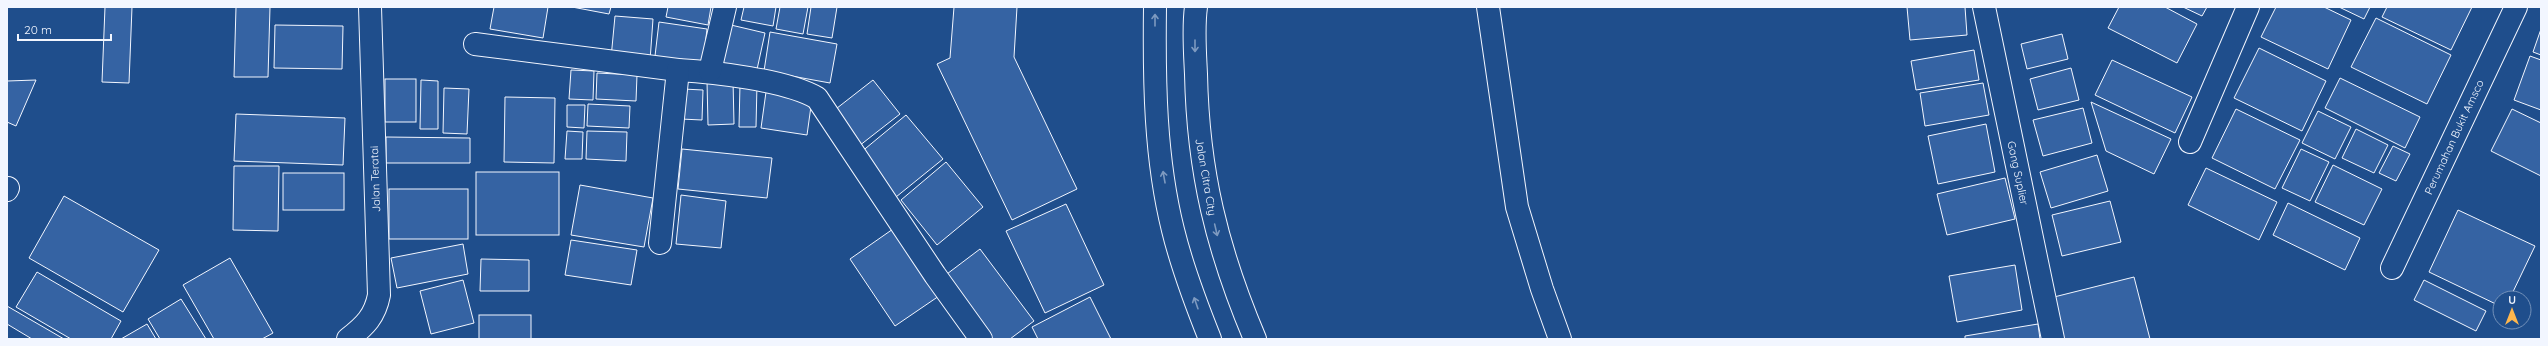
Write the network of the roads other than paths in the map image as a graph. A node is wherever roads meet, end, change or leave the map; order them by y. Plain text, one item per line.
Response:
1 (370, 7) edge
2 (725, 7) edge
3 (1155, 7) edge
4 (1196, 7) edge
5 (1488, 7) edge
6 (1984, 7) edge
7 (2248, 7) edge
8 (2516, 7) edge
9 (475, 44) dead end
10 (678, 70) junction
11 (710, 71) junction
12 (2190, 142) dead end
13 (660, 243) dead end
14 (2392, 268) dead end
15 (348, 339) edge
16 (981, 339) edge
17 (1210, 339) edge
18 (1255, 339) edge
19 (1560, 339) edge
20 (2053, 339) edge

1 - 15 street, Jalan Teratai
2 - 11 street
17 -> 3 street
4 -> 18 street, Jalan Citra City
5 - 19 street
6 - 20 street, Gang Suplier
7 - 12 street
8 - 14 street, Perumahan Bukit Amsco
9 - 10 street
10 - 11 street
10 - 13 street
11 - 16 street

